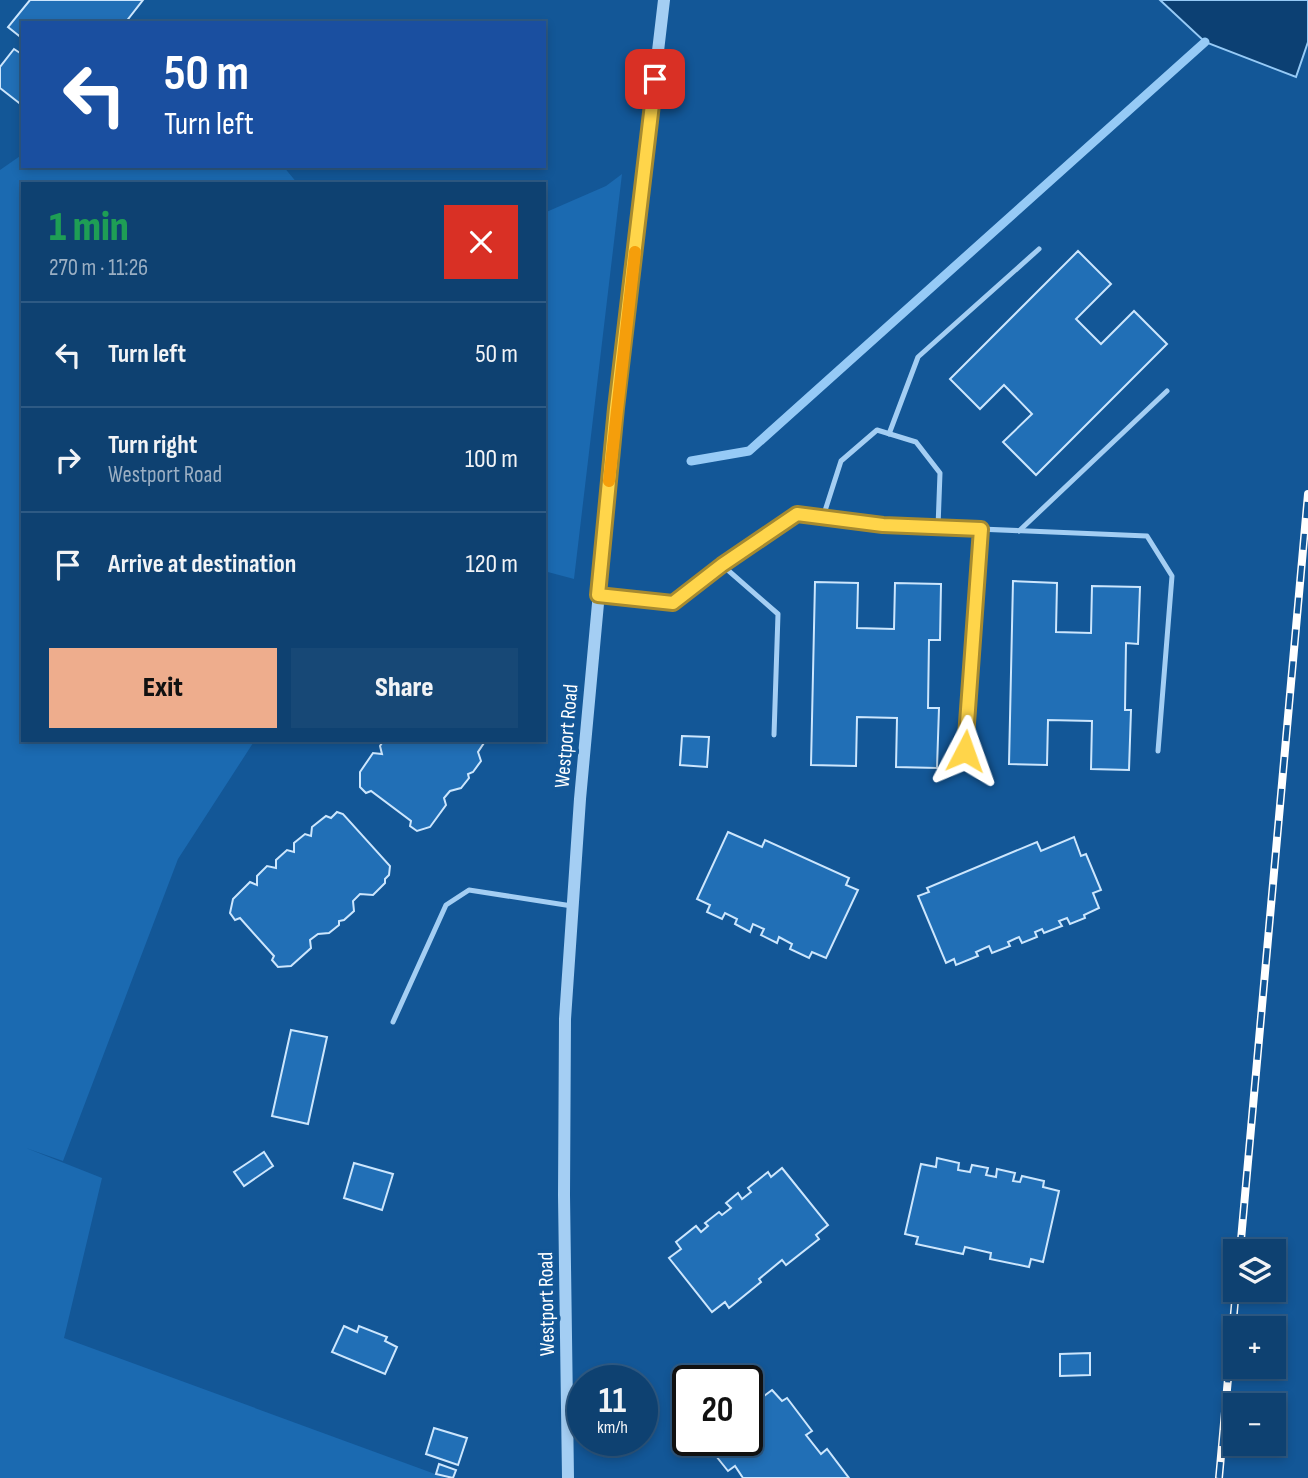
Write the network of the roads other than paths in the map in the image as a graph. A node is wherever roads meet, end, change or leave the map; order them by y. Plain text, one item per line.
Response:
1 (664, 0) edge
2 (1040, 249) dead end
3 (1167, 391) dead end
4 (889, 434) junction
5 (823, 517) junction
6 (938, 527) junction
7 (981, 529) junction
8 (1019, 531) junction
9 (722, 565) junction
10 (598, 595) junction
11 (774, 735) dead end
12 (965, 751) dead end
13 (1158, 751) dead end
14 (572, 906) junction
15 (393, 1022) dead end
16 (568, 1478) edge

1 - 10 street, Westport Road
2 - 4 lane
3 - 8 lane
4 - 5 lane
4 - 6 lane
5 - 6 lane
5 - 9 lane
6 - 7 lane
7 - 8 lane
7 - 12 lane
8 - 13 lane
9 - 10 lane
9 - 11 lane
10 - 14 street, Westport Road
14 - 15 lane
14 - 16 street, Westport Road

